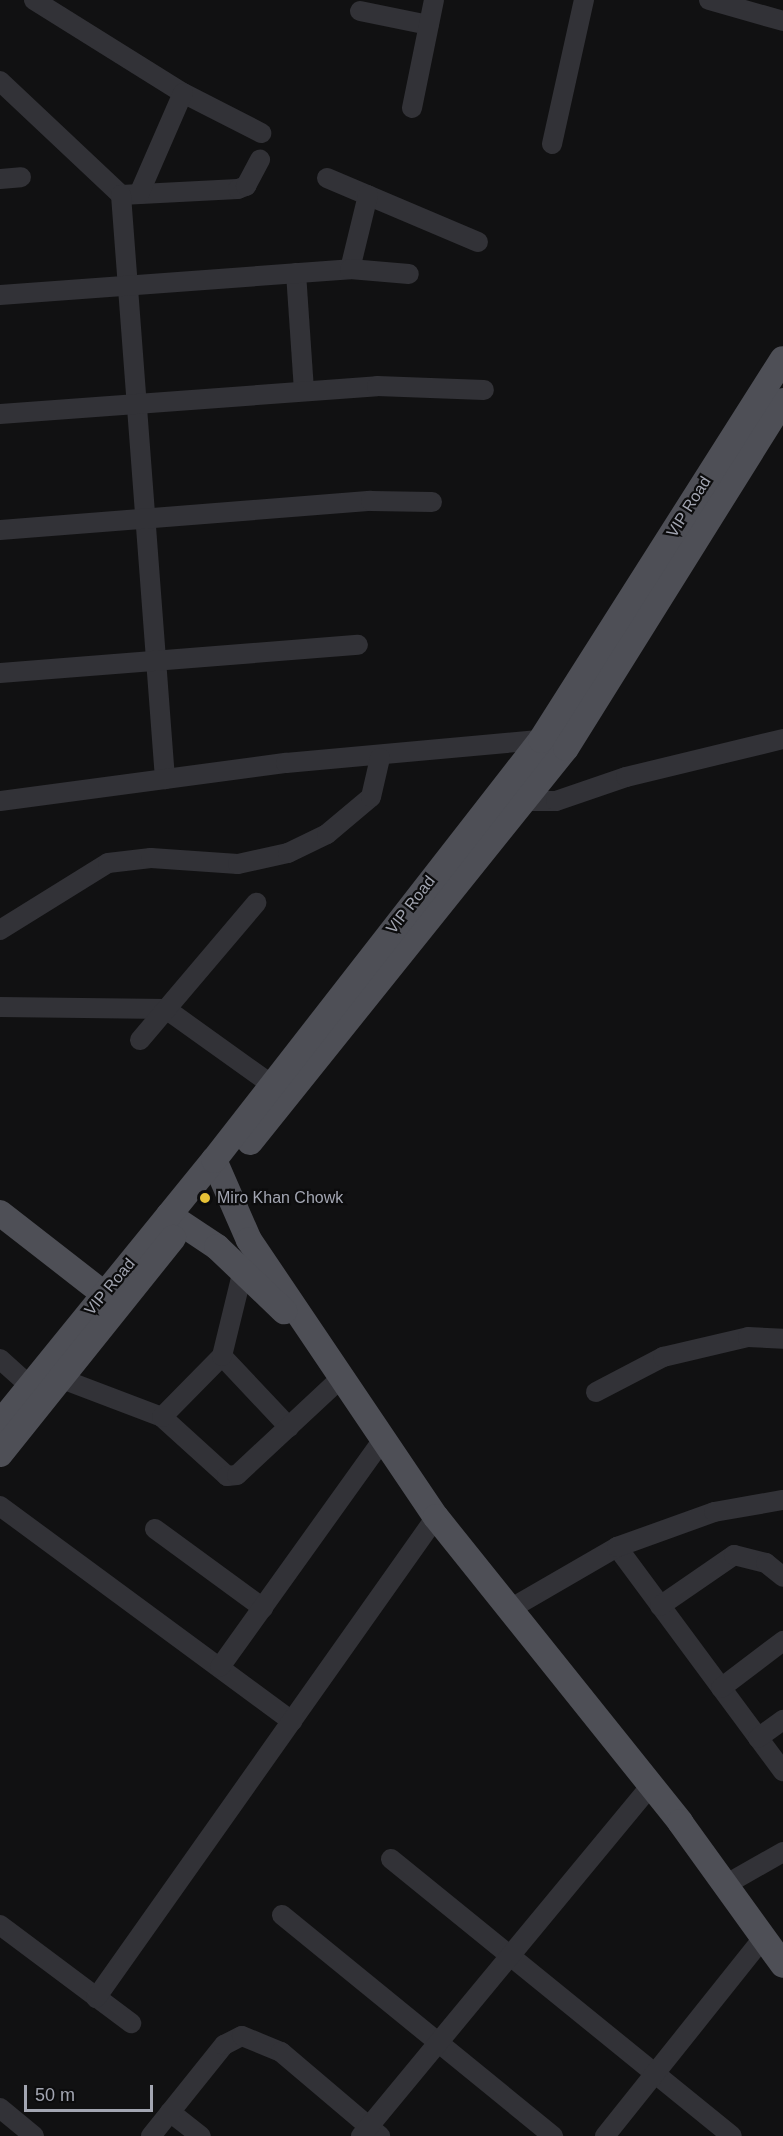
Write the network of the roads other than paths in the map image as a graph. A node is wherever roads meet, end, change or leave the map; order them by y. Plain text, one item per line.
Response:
1 (34, 0) edge
2 (434, 0) edge
3 (584, 0) edge
4 (709, 0) edge
5 (360, 11) dead end
6 (783, 21) edge
7 (429, 25) junction
8 (0, 81) edge
9 (183, 93) junction
10 (412, 108) dead end
11 (261, 133) dead end
12 (552, 144) dead end
13 (260, 160) dead end
14 (21, 177) dead end
15 (327, 178) dead end
16 (0, 179) edge
17 (130, 194) junction
18 (368, 195) junction
19 (478, 242) dead end
20 (350, 269) junction
21 (296, 273) junction
22 (409, 274) dead end
23 (125, 286) junction
24 (0, 295) edge
25 (783, 359) edge
26 (484, 390) dead end
27 (304, 392) junction
28 (783, 400) edge
29 (135, 404) junction
30 (0, 414) edge
31 (432, 502) dead end
32 (144, 519) junction
33 (0, 530) edge
34 (358, 645) dead end
35 (153, 661) junction
36 (0, 673) edge
37 (783, 739) edge
38 (541, 740) junction
39 (380, 758) junction
40 (165, 779) junction
41 (508, 798) junction
42 (0, 801) edge
43 (256, 903) dead end
44 (0, 930) edge
45 (0, 1007) edge
46 (166, 1009) junction
47 (140, 1040) dead end
48 (272, 1085) junction
49 (218, 1168) junction
50 (0, 1213) edge
51 (176, 1220) junction
52 (243, 1270) junction
53 (112, 1299) junction
54 (783, 1338) edge
55 (222, 1356) junction
56 (0, 1359) edge
57 (338, 1368) junction
58 (62, 1379) junction
59 (29, 1386) junction
60 (596, 1392) dead end
61 (162, 1417) junction
62 (0, 1423) edge
63 (289, 1427) junction
64 (384, 1438) junction
65 (0, 1454) edge
66 (783, 1500) edge
67 (0, 1506) edge
68 (436, 1517) junction
69 (155, 1529) dead end
70 (617, 1547) junction
71 (783, 1577) edge
72 (660, 1606) junction
73 (263, 1608) junction
74 (510, 1609) junction
75 (783, 1641) edge
76 (220, 1667) junction
77 (721, 1688) junction
78 (292, 1720) junction
79 (783, 1720) edge
80 (758, 1738) junction
81 (783, 1771) edge
82 (651, 1785) junction
83 (783, 1852) edge
84 (391, 1859) dead end
85 (725, 1885) junction
86 (282, 1915) dead end
87 (0, 1925) edge
88 (763, 1938) junction
89 (509, 1952) junction
90 (782, 1962) edge
91 (96, 1998) junction
92 (131, 2023) dead end
93 (439, 2039) junction
94 (657, 2072) junction
95 (0, 2108) edge
96 (170, 2112) junction
97 (370, 2133) edge
98 (34, 2136) edge
99 (151, 2136) edge
100 (201, 2136) edge
101 (553, 2136) edge
102 (605, 2136) edge
103 (732, 2136) edge

1 - 9 street
2 - 7 street
3 - 12 street
4 - 6 street
5 - 7 street
7 - 10 street
8 - 17 street
9 - 11 street
9 - 17 street
13 - 17 street
14 - 16 street
15 - 18 street
17 - 23 street
18 - 19 street
18 - 20 street
20 - 21 street
20 - 22 street
21 - 23 street
21 - 27 street
23 - 24 street
23 - 29 street
25 - 38 main road, VIP Road
26 - 27 street
27 - 29 street
28 - 41 main road, VIP Road
29 - 30 street
29 - 32 street
31 - 32 street
32 - 33 street
32 - 35 street
34 - 35 street
35 - 36 street
35 - 40 street
37 - 41 street
38 - 39 street
38 - 41 main road, VIP Road
39 - 40 street
39 - 44 street
40 - 42 street
41 - 48 main road, VIP Road
41 - 49 main road, VIP Road
43 - 46 street
45 - 46 street
46 - 47 street
46 - 48 street
48 - 49 main road, VIP Road
49 - 51 main road, VIP Road
49 - 57 main road
50 - 53 main road
51 - 52 main road
51 - 53 main road, VIP Road
52 - 55 street
52 - 57 main road
53 - 58 main road, VIP Road
53 - 59 main road, VIP Road
54 - 60 street
55 - 61 street
55 - 63 street
56 - 59 street
57 - 63 street
57 - 64 main road
58 - 61 street
58 - 65 main road, VIP Road
59 - 62 main road, VIP Road
61 - 63 street
64 - 68 main road
64 - 73 street
66 - 70 street
67 - 76 street
68 - 74 main road
68 - 78 street
69 - 73 street
70 - 72 street
70 - 74 street
71 - 72 street
72 - 77 street
73 - 76 street
74 - 82 main road
75 - 77 street
76 - 78 street
77 - 80 street
78 - 91 street
79 - 80 street
80 - 81 street
82 - 85 main road
82 - 89 street
83 - 85 street
84 - 89 street
85 - 88 main road
86 - 93 street
87 - 91 street
88 - 90 main road
88 - 94 street
89 - 93 street
89 - 94 street
91 - 92 street
93 - 97 street
93 - 101 street
94 - 102 street
94 - 103 street
95 - 98 street
96 - 97 street
96 - 99 street
96 - 100 street

